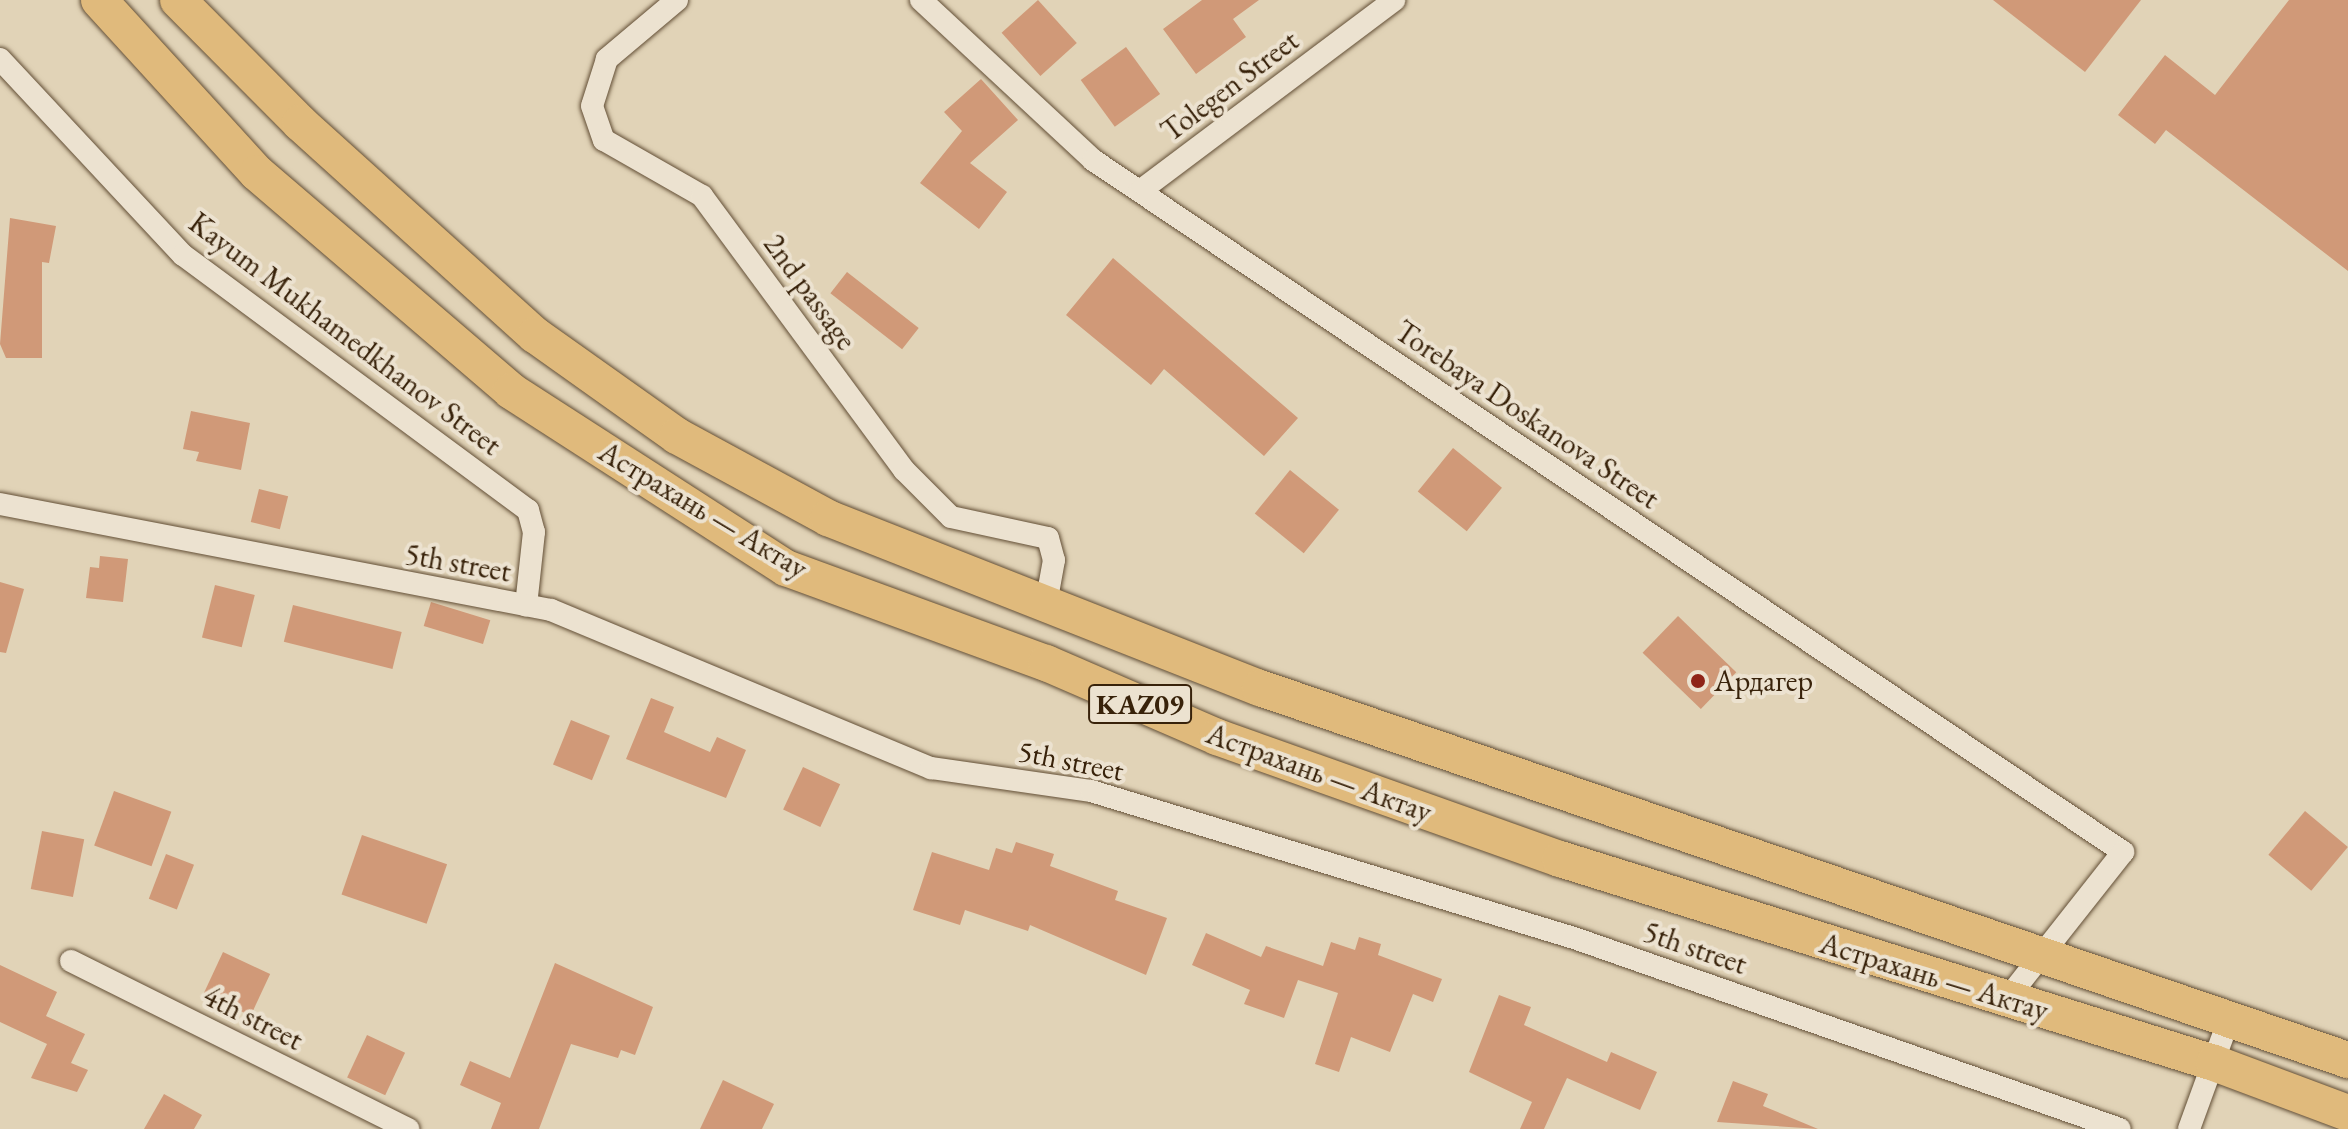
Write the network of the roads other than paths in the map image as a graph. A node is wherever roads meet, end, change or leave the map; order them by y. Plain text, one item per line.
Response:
1 (99, 0) edge
2 (178, 0) edge
3 (677, 0) edge
4 (921, 0) edge
5 (1394, 0) edge
6 (0, 59) edge
7 (1140, 191) junction
8 (0, 504) edge
9 (1046, 604) junction
10 (526, 606) junction
11 (2038, 959) junction
12 (71, 961) dead end
13 (2006, 1000) junction
14 (2228, 1022) junction
15 (2344, 1050) edge
16 (2214, 1063) junction
17 (2348, 1113) edge
18 (408, 1129) edge
19 (2120, 1129) edge
20 (2189, 1129) edge

1 - 13 highway, Астрахань — Актау / KAZ09
2 - 9 highway, Астрахань — Актау / KAZ09
3 - 9 street, 2nd passage
4 - 7 street, Torebaya Doskanova Street
5 - 7 street, Tolegen Street
6 - 10 street, Kayum Mukhamedkhanov Street
7 - 11 street, Torebaya Doskanova Street
8 - 10 street, 5th street
9 - 11 highway, Астрахань — Актау / KAZ09
10 - 19 street, 5th street
11 - 13 street
11 - 14 highway, Астрахань — Актау / KAZ09
12 - 18 street, 4th street
13 - 16 highway, Астрахань — Актау / KAZ09
14 - 15 highway, Астрахань — Актау / KAZ09
14 - 16 street
16 - 17 highway, Астрахань — Актау / KAZ09
16 - 20 street

